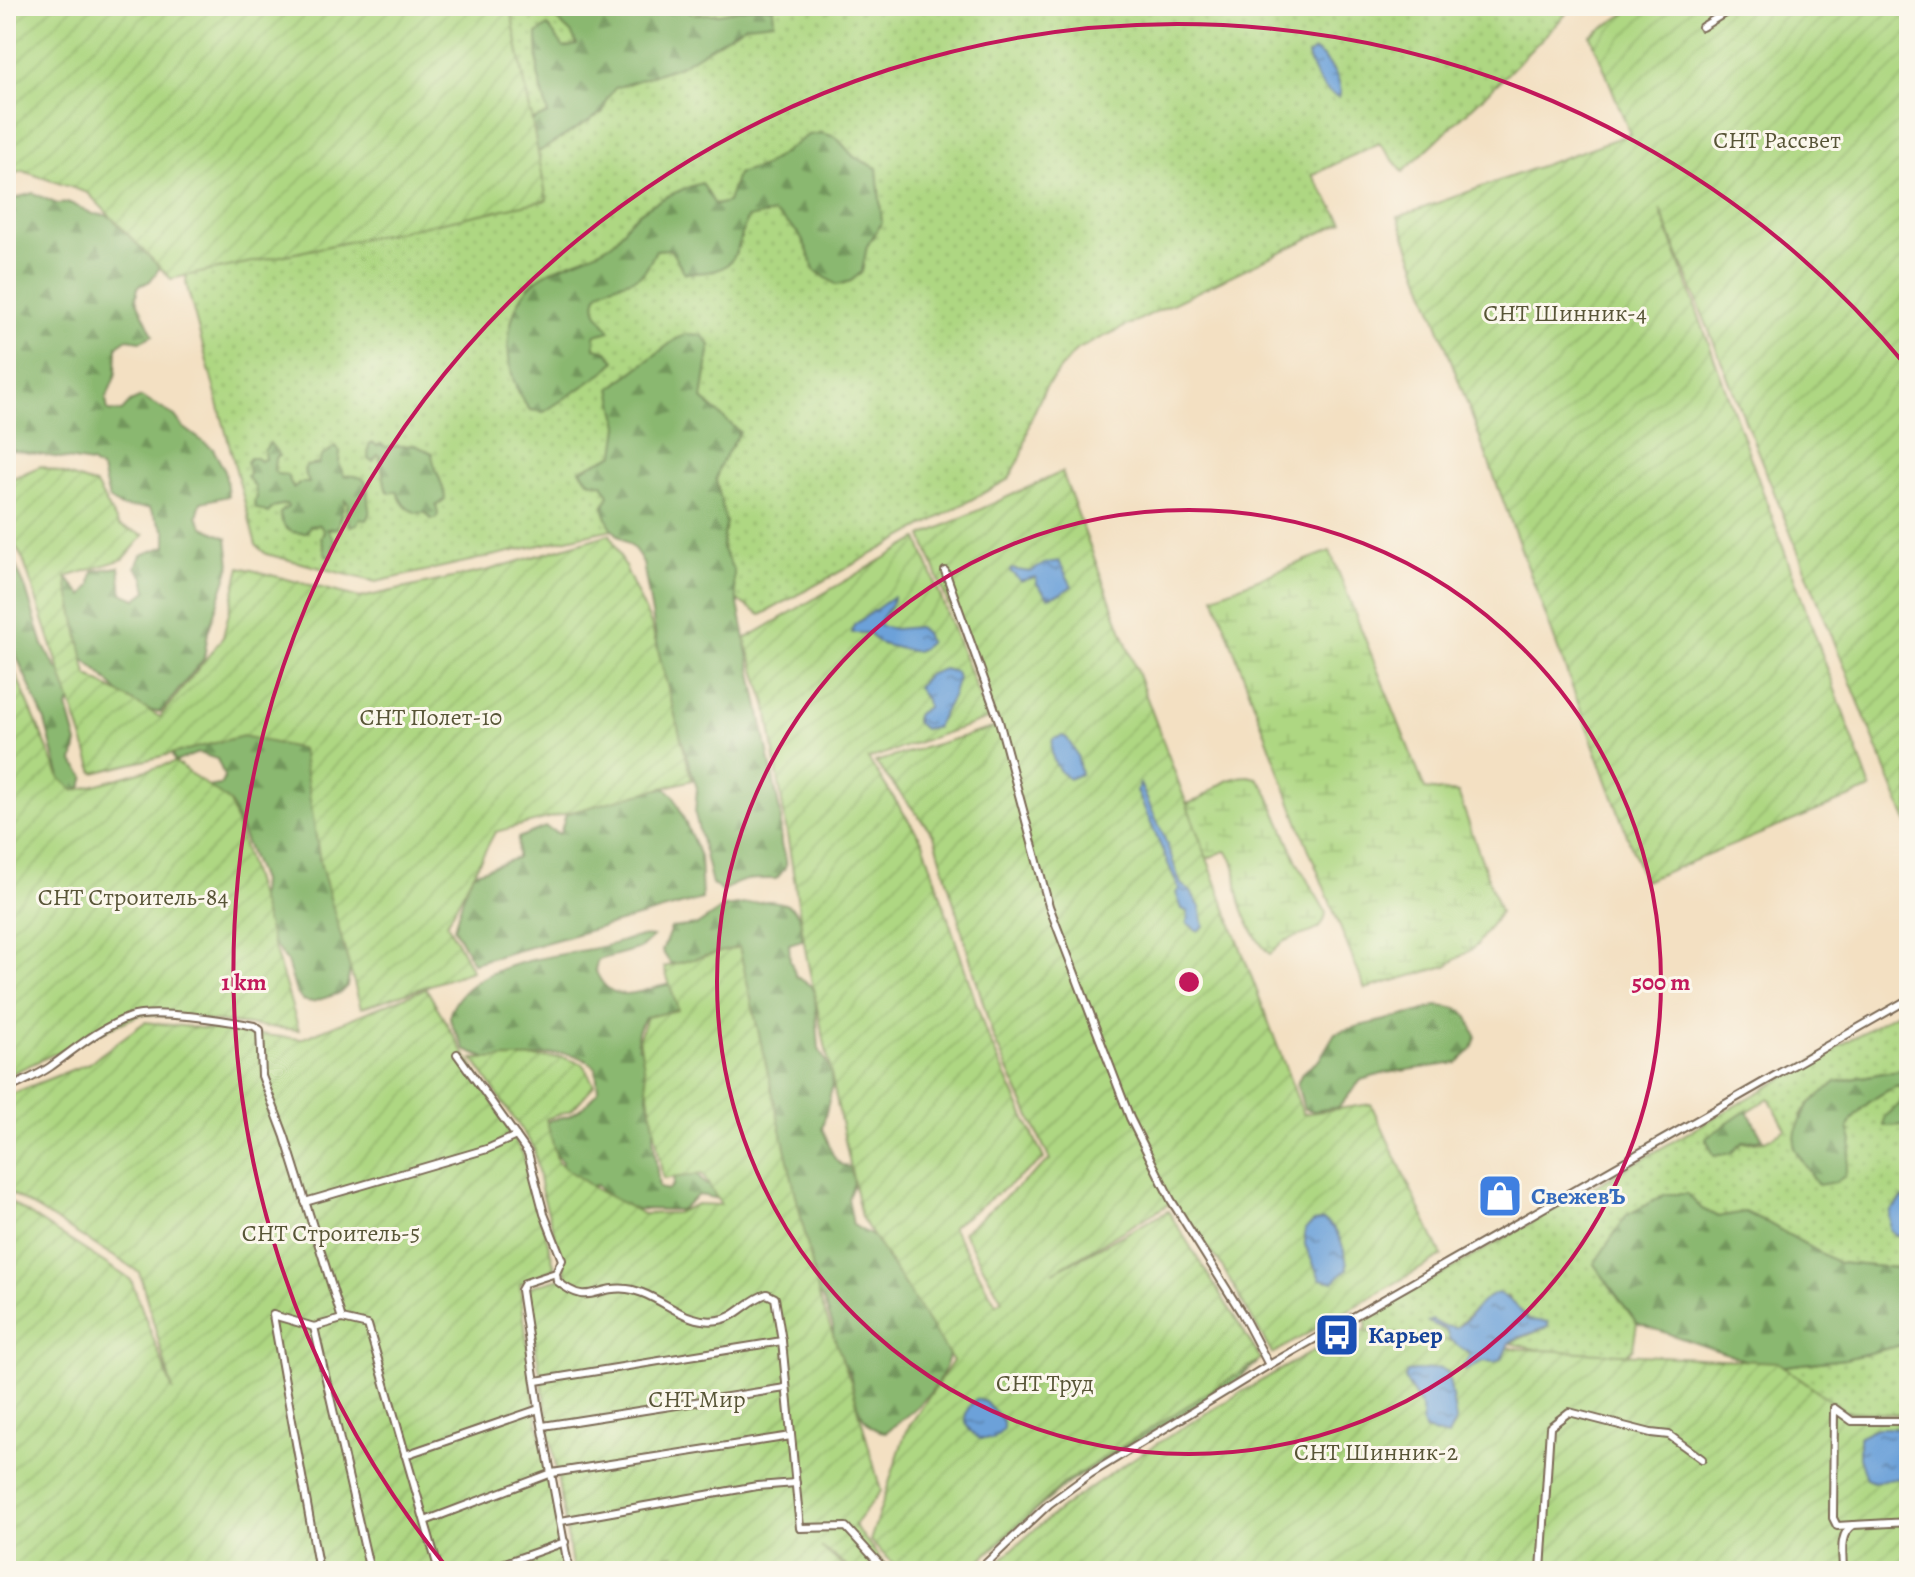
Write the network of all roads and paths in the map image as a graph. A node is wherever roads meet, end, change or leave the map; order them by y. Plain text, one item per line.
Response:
1 (1736, 6) edge
2 (1702, 27) dead end
3 (945, 571) dead end
4 (1909, 999) edge
5 (457, 1054) dead end
6 (6, 1090) edge
7 (516, 1136) junction
8 (305, 1202) junction
9 (556, 1273) junction
10 (342, 1319) junction
11 (314, 1327) junction
12 (782, 1341) junction
13 (1269, 1365) junction
14 (536, 1381) junction
15 (785, 1388) junction
16 (539, 1409) junction
17 (1909, 1421) edge
18 (543, 1426) junction
19 (791, 1436) junction
20 (405, 1455) junction
21 (1702, 1459) dead end
22 (552, 1473) junction
23 (796, 1483) junction
24 (425, 1521) junction
25 (561, 1521) junction
26 (1909, 1522) edge
27 (1853, 1525) junction
28 (565, 1542) junction
29 (569, 1570) edge
30 (319, 1571) edge
31 (370, 1571) edge
32 (439, 1571) edge
33 (482, 1571) edge
34 (886, 1571) edge
35 (978, 1571) edge
36 (1541, 1571) edge
37 (1843, 1571) edge

1 - 2 street
3 - 13 street
4 - 13 street
5 - 7 street
6 - 8 street
7 - 8 street
7 - 9 street
8 - 10 street
9 - 12 street
9 - 14 street
10 - 11 street
10 - 20 street
11 - 30 street
11 - 31 street
12 - 14 street
12 - 15 street
13 - 35 street
14 - 16 street
15 - 18 street
15 - 19 street
16 - 18 street
16 - 20 street
17 - 27 street
18 - 22 street
19 - 22 street
19 - 23 street
20 - 24 street
21 - 36 street
22 - 24 street
22 - 25 street
23 - 25 street
23 - 34 street
24 - 32 street
25 - 28 street
26 - 27 street
27 - 37 street
28 - 29 street
28 - 33 street

